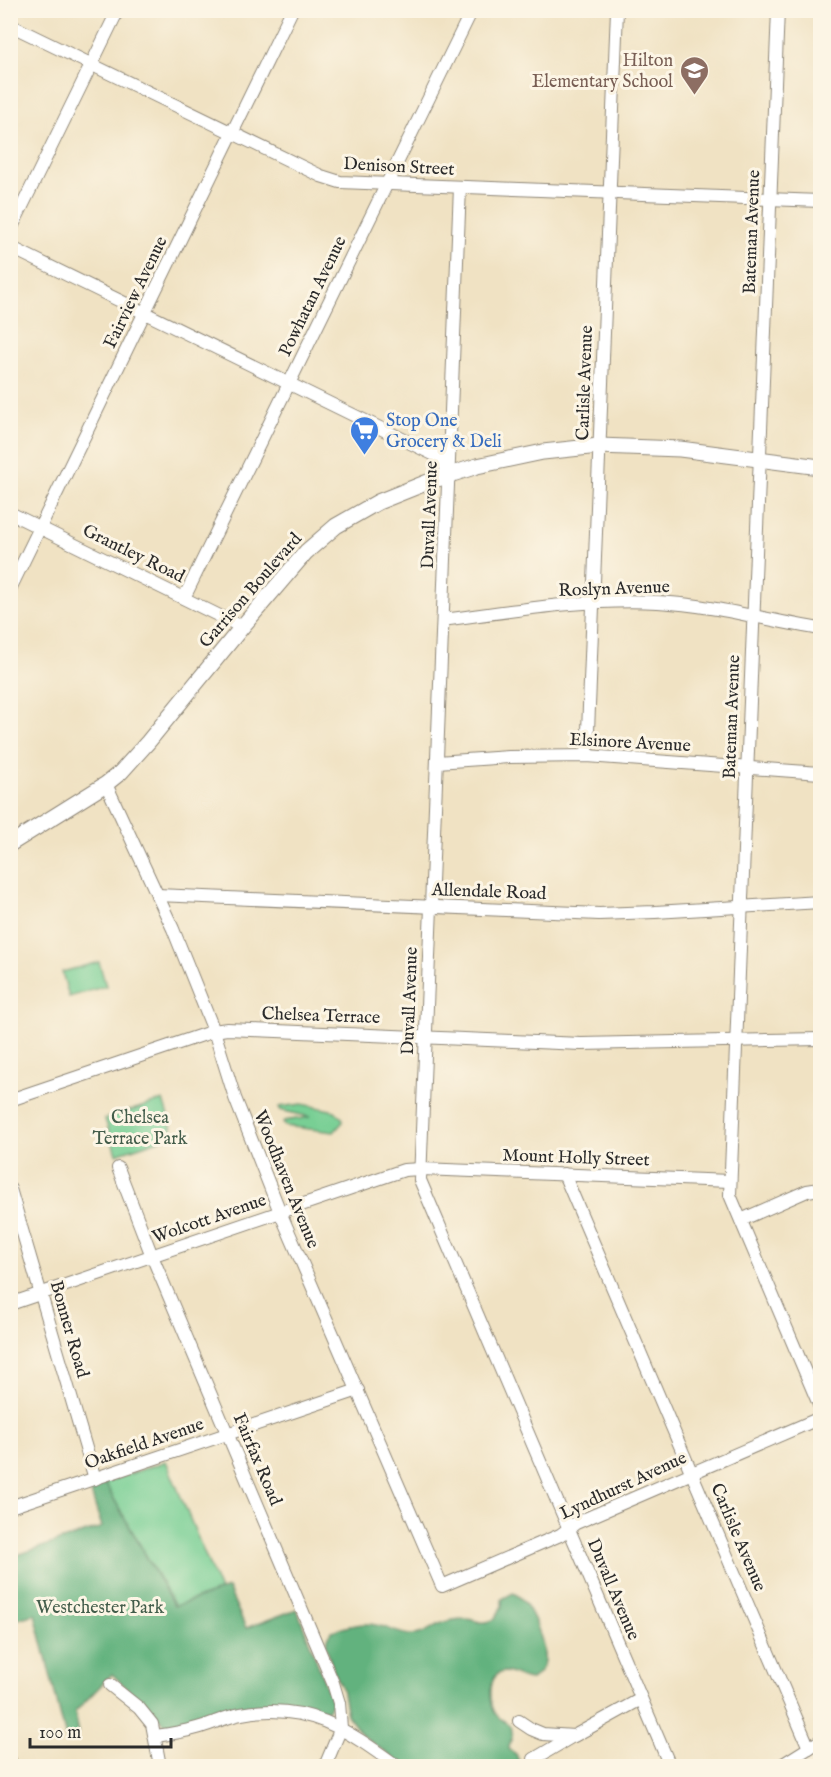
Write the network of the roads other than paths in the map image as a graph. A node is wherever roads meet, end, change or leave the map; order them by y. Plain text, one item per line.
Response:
1 (118, 10) edge
2 (292, 10) edge
3 (472, 10) edge
4 (617, 10) edge
5 (778, 10) edge
6 (10, 25) edge
7 (92, 64) junction
8 (233, 133) junction
9 (388, 184) junction
10 (460, 187) junction
11 (610, 192) junction
12 (770, 199) junction
13 (820, 201) edge
14 (10, 231) edge
15 (10, 248) edge
16 (145, 313) junction
17 (289, 384) junction
18 (599, 446) junction
19 (759, 459) junction
20 (820, 467) edge
21 (448, 475) junction
22 (10, 513) edge
23 (40, 528) junction
24 (10, 589) edge
25 (184, 598) junction
26 (593, 603) junction
27 (753, 615) junction
28 (443, 620) junction
29 (242, 627) junction
30 (820, 629) edge
31 (586, 756) junction
32 (437, 762) junction
33 (747, 769) junction
34 (820, 773) edge
35 (106, 784) junction
36 (10, 844) edge
37 (157, 895) junction
38 (820, 902) edge
39 (431, 907) junction
40 (741, 908) junction
41 (214, 1031) junction
42 (426, 1038) junction
43 (820, 1039) edge
44 (736, 1040) junction
45 (10, 1100) edge
46 (118, 1168) dead end
47 (421, 1168) junction
48 (564, 1174) junction
49 (730, 1181) junction
50 (10, 1189) edge
51 (820, 1189) edge
52 (280, 1212) junction
53 (741, 1220) junction
54 (152, 1256) junction
55 (41, 1294) junction
56 (10, 1304) edge
57 (358, 1390) junction
58 (820, 1407) edge
59 (820, 1418) edge
60 (227, 1433) junction
61 (692, 1473) junction
62 (95, 1479) junction
63 (10, 1507) edge
64 (568, 1527) junction
65 (442, 1586) joint
66 (110, 1685) dead end
67 (641, 1699) junction
68 (519, 1721) dead end
69 (341, 1728) junction
70 (574, 1736) junction
71 (156, 1737) junction
72 (820, 1741) edge
73 (809, 1748) junction
74 (534, 1759) dead end
75 (10, 1760) edge
76 (12, 1767) edge
77 (160, 1767) edge
78 (325, 1767) edge
79 (397, 1767) edge
80 (670, 1767) edge
81 (780, 1767) edge

1 - 7 street
2 - 8 street, Fairview Avenue
3 - 9 street, Powhatan Avenue
4 - 11 street, Carlisle Avenue
5 - 12 street, Bateman Avenue
6 - 7 street, Denison Street
7 - 8 street, Denison Street
7 - 14 street
8 - 9 street, Denison Street
8 - 16 street, Fairview Avenue
9 - 10 street, Denison Street
9 - 17 street, Powhatan Avenue
10 - 11 street, Denison Street
10 - 21 street, Duvall Avenue
11 - 12 street, Denison Street
11 - 18 street, Carlisle Avenue
12 - 13 street, Denison Street
12 - 19 street, Bateman Avenue
15 - 16 street
16 - 17 street
16 - 23 street, Fairview Avenue
17 - 21 street
17 - 25 street, Powhatan Avenue
18 - 19 main road, Garrison Boulevard
18 - 21 main road, Garrison Boulevard
18 - 26 street, Carlisle Avenue
19 - 20 main road, Garrison Boulevard
19 - 27 street, Bateman Avenue
21 - 28 street, Duvall Avenue
21 - 29 main road, Garrison Boulevard
22 - 23 street, Grantley Road
23 - 24 street, Fairview Avenue
23 - 25 street, Grantley Road
25 - 29 street, Grantley Road
26 - 27 street, Roslyn Avenue
26 - 28 street, Roslyn Avenue
26 - 31 street, Carlisle Avenue
27 - 30 street, Roslyn Avenue
27 - 33 street, Bateman Avenue
28 - 32 street, Duvall Avenue
29 - 35 main road, Garrison Boulevard
31 - 32 street, Elsinore Avenue
31 - 33 street, Elsinore Avenue
32 - 39 street, Duvall Avenue
33 - 34 street, Elsinore Avenue
33 - 40 street, Bateman Avenue
35 - 36 main road, Garrison Boulevard
35 - 37 street, Woodhaven Avenue
37 - 39 street, Allendale Road
37 - 41 street, Woodhaven Avenue
38 - 40 street, Allendale Road
39 - 40 street, Allendale Road
39 - 42 street, Duvall Avenue
40 - 44 street, Bateman Avenue
41 - 42 street, Chelsea Terrace
41 - 45 street, Chelsea Terrace
41 - 52 street, Woodhaven Avenue
42 - 44 street, Chelsea Terrace
42 - 47 street, Duvall Avenue
43 - 44 street, Chelsea Terrace
44 - 49 street, Bateman Avenue
46 - 54 street, Fairfax Road
47 - 48 street, Mount Holly Street
47 - 52 street, Wolcott Avenue
47 - 64 street, Duvall Avenue
48 - 49 street, Mount Holly Street
48 - 61 street, Carlisle Avenue
49 - 53 street, Bateman Avenue
50 - 55 street, Bonner Road
51 - 53 street
52 - 54 street, Wolcott Avenue
52 - 57 street, Woodhaven Avenue
53 - 58 street, Bateman Avenue
54 - 55 street, Wolcott Avenue
54 - 60 street, Fairfax Road
55 - 56 street, Wolcott Avenue
55 - 62 street, Bonner Road
57 - 60 street, Oakfield Avenue
57 - 65 street, Woodhaven Avenue
59 - 61 street, Lyndhurst Avenue
60 - 62 street, Oakfield Avenue
60 - 69 street, Fairfax Road
61 - 64 street, Lyndhurst Avenue
61 - 73 street, Carlisle Avenue
62 - 63 street, Oakfield Avenue
64 - 65 street, Lyndhurst Avenue
64 - 67 street, Duvall Avenue
66 - 71 street
67 - 70 street
67 - 80 street, Duvall Avenue
68 - 70 street
69 - 71 street
69 - 78 street, Fairfax Road
69 - 79 street
70 - 74 street
71 - 77 street
72 - 73 street
73 - 81 street
75 - 76 street

